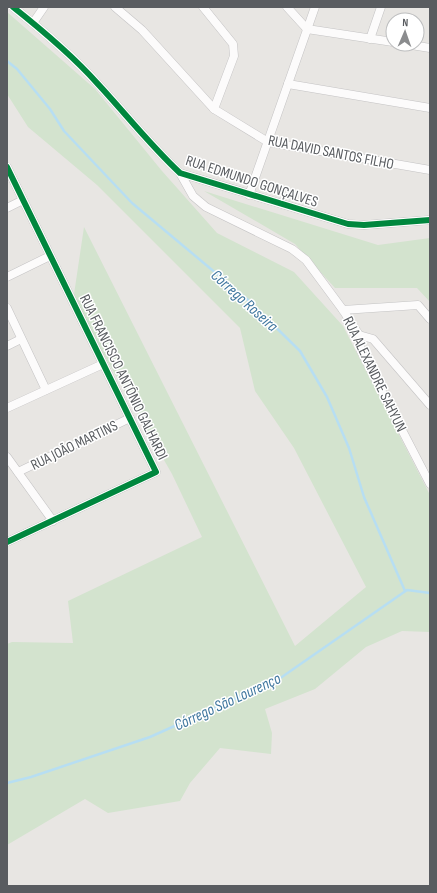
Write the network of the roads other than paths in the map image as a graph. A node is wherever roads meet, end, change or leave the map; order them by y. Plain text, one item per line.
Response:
1 (13, 7) edge
2 (44, 7) edge
3 (115, 7) edge
4 (203, 7) edge
5 (287, 7) edge
6 (315, 7) edge
7 (380, 7) edge
8 (33, 23) junction
9 (307, 29) junction
10 (370, 38) junction
11 (385, 41) edge
12 (288, 84) junction
13 (430, 108) edge
14 (214, 109) junction
15 (268, 142) junction
16 (7, 167) edge
17 (430, 170) edge
18 (180, 173) junction
19 (249, 195) junction
20 (23, 200) junction
21 (7, 208) edge
22 (430, 220) edge
23 (50, 256) junction
24 (7, 277) edge
25 (7, 308) edge
26 (343, 310) junction
27 (430, 318) edge
28 (359, 335) junction
29 (21, 339) junction
30 (7, 346) edge
31 (103, 364) junction
32 (46, 390) junction
33 (430, 405) edge
34 (7, 408) edge
35 (130, 418) junction
36 (7, 457) edge
37 (18, 472) junction
38 (430, 484) edge
39 (53, 521) junction
40 (7, 542) edge

1 - 8 street, RUA EDMUNDO GONÇALVES
2 - 8 street
3 - 14 street, RUA DAVID SANTOS FILHO
4 - 14 street
5 - 9 street
6 - 9 street
7 - 10 street
8 - 18 street, RUA EDMUNDO GONÇALVES
9 - 10 street
9 - 12 street
10 - 11 street
12 - 13 street
12 - 15 street
14 - 15 street, RUA DAVID SANTOS FILHO
15 - 17 street, RUA DAVID SANTOS FILHO
15 - 19 street
16 - 20 street, RUA FRANCISCO ANTÔNIO GALHARDI
18 - 19 street, RUA EDMUNDO GONÇALVES
18 - 26 street, RUA ALEXANDRE SAHYUN
19 - 22 street, RUA EDMUNDO GONÇALVES
20 - 21 street
20 - 23 street, RUA FRANCISCO ANTÔNIO GALHARDI
23 - 24 street
23 - 31 street, RUA FRANCISCO ANTÔNIO GALHARDI
25 - 29 street
26 - 27 street
26 - 28 street, RUA ALEXANDRE SAHYUN
28 - 33 street
28 - 38 street, RUA ALEXANDRE SAHYUN
29 - 30 street
29 - 32 street
31 - 32 street
31 - 35 street, RUA FRANCISCO ANTÔNIO GALHARDI
32 - 34 street
35 - 37 street, RUA JOÃO MARTINS
35 - 39 street, RUA FRANCISCO ANTÔNIO GALHARDI
36 - 37 street
37 - 39 street
39 - 40 street, RUA FRANCISCO ANTÔNIO GALHARDI

